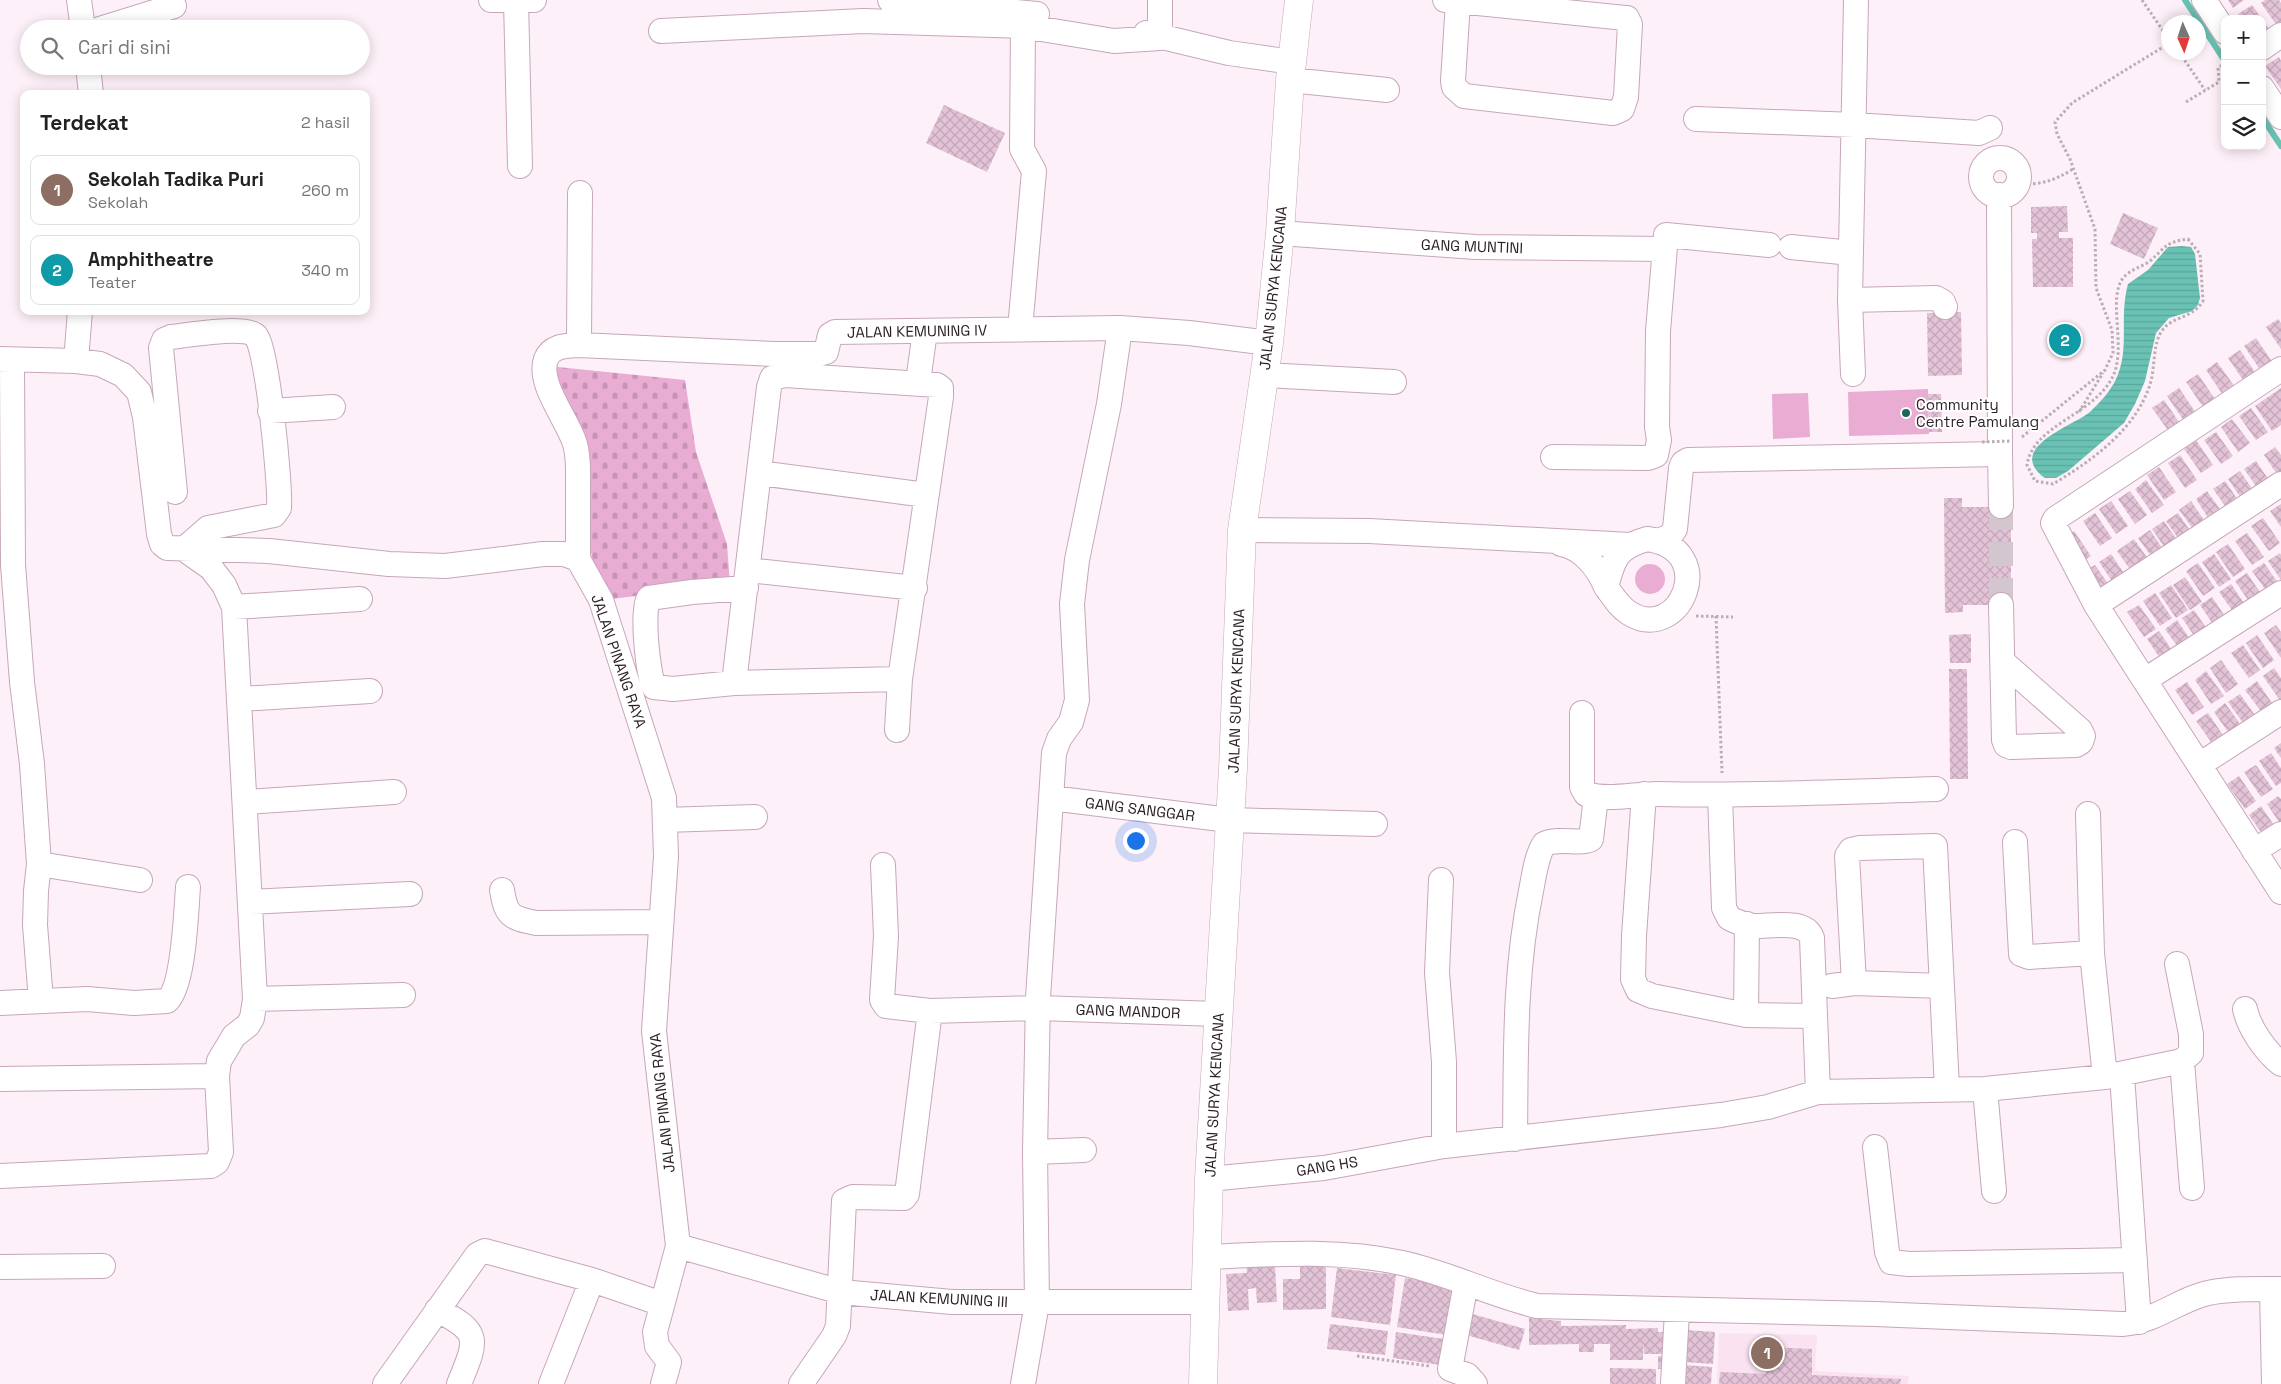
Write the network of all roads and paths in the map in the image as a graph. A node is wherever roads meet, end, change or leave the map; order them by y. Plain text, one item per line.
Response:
1 (78, 0) edge
2 (491, 0) edge
3 (525, 0) edge
4 (890, 0) edge
5 (1160, 0) edge
6 (1299, 0) edge
7 (1856, 0) edge
8 (2142, 0) edge
9 (2204, 0) edge
10 (1451, 1) edge
11 (174, 6) dead end
12 (1013, 12) edge
13 (81, 20) edge
14 (129, 20) edge
15 (2221, 26) edge
16 (2161, 28) edge
17 (661, 31) dead end
18 (2281, 35) edge
19 (1160, 38) junction
20 (2266, 45) edge
21 (2161, 48) edge
22 (2184, 60) edge
23 (2221, 66) edge
24 (1292, 71) junction
25 (89, 75) edge
26 (91, 90) edge
27 (1387, 90) dead end
28 (2205, 90) junction
29 (2266, 94) edge
30 (2186, 102) dead end
31 (2281, 117) edge
32 (1696, 119) dead end
33 (1854, 125) junction
34 (1990, 128) dead end
35 (520, 166) dead end
36 (2073, 169) junction
37 (2008, 190) joint
38 (580, 193) dead end
39 (1280, 233) junction
40 (1664, 249) junction
41 (1851, 253) junction
42 (1850, 300) junction
43 (1945, 307) dead end
44 (80, 315) edge
45 (1120, 328) junction
46 (1020, 329) junction
47 (926, 331) junction
48 (1269, 343) junction
49 (579, 345) junction
50 (6, 360) edge
51 (76, 361) junction
52 (2281, 369) edge
53 (2105, 370) junction
54 (1853, 374) dead end
55 (1264, 375) junction
56 (918, 382) junction
57 (1394, 382) dead end
58 (333, 407) dead end
59 (270, 411) junction
60 (2079, 413) junction
61 (2003, 444) junction
62 (1554, 457) dead end
63 (6, 472) edge
64 (760, 473) junction
65 (2281, 484) edge
66 (175, 492) dead end
67 (926, 495) junction
68 (2000, 506) tunnel mouth
69 (1242, 530) junction
70 (1544, 541) junction
71 (1659, 541) junction
72 (1630, 545) junction
73 (184, 549) junction
74 (578, 559) junction
75 (6, 566) edge
76 (747, 579) junction
77 (915, 588) junction
78 (1606, 588) junction
79 (2281, 593) edge
80 (360, 599) dead end
81 (2001, 605) tunnel mouth
82 (2096, 606) junction
83 (234, 607) junction
84 (1672, 612) junction
85 (1716, 616) junction
86 (1733, 617) dead end
87 (2003, 662) dead end
88 (900, 679) junction
89 (2145, 680) junction
90 (734, 683) junction
91 (370, 691) dead end
92 (241, 699) junction
93 (2281, 712) edge
94 (1582, 713) dead end
95 (897, 730) dead end
96 (2199, 765) junction
97 (1721, 785) junction
98 (1936, 789) dead end
99 (394, 792) dead end
100 (1644, 794) junction
101 (1596, 797) junction
102 (1051, 798) junction
103 (246, 802) junction
104 (2088, 814) dead end
105 (755, 816) dead end
106 (665, 820) junction
107 (1229, 820) junction
108 (1375, 824) dead end
109 (2281, 834) edge
110 (2015, 842) dead end
111 (2254, 851) junction
112 (39, 864) junction
113 (883, 865) dead end
114 (140, 880) dead end
115 (1441, 880) dead end
116 (188, 887) dead end
117 (502, 890) dead end
118 (2281, 892) edge
119 (410, 894) dead end
120 (251, 902) junction
121 (662, 922) junction
122 (1747, 924) junction
123 (2092, 953) junction
124 (2177, 964) dead end
125 (1942, 986) junction
126 (403, 994) dead end
127 (255, 999) junction
128 (41, 1001) junction
129 (0, 1003) edge
130 (1038, 1008) junction
131 (2246, 1009) dead end
132 (930, 1011) junction
133 (1218, 1014) junction
134 (1746, 1015) junction
135 (1814, 1016) junction
136 (2182, 1061) junction
137 (2281, 1064) edge
138 (217, 1076) junction
139 (2114, 1076) junction
140 (0, 1079) edge
141 (1947, 1088) junction
142 (1985, 1088) junction
143 (1818, 1092) junction
144 (1515, 1139) junction
145 (1444, 1146) junction
146 (1875, 1147) dead end
147 (1084, 1150) dead end
148 (1035, 1152) junction
149 (0, 1176) edge
150 (1209, 1180) junction
151 (2192, 1188) dead end
152 (1994, 1191) dead end
153 (678, 1246) junction
154 (1208, 1257) junction
155 (2136, 1260) junction
156 (103, 1266) dead end
157 (0, 1267) edge
158 (592, 1280) junction
159 (1466, 1283) junction
160 (2277, 1289) edge
161 (841, 1292) junction
162 (1037, 1302) junction
163 (1206, 1302) junction
164 (662, 1304) junction
165 (437, 1310) junction
166 (1677, 1311) junction
167 (2140, 1322) junction
168 (1357, 1356) dead end
169 (1450, 1369) junction
170 (385, 1384) edge
171 (459, 1384) edge
172 (551, 1384) edge
173 (663, 1384) edge
174 (801, 1384) edge
175 (1023, 1384) edge
176 (1203, 1384) edge
177 (1475, 1384) edge
178 (1674, 1384) edge
179 (2274, 1384) edge

1 - 13 street
2 - 3 street
3 - 35 street
4 - 12 street
5 - 19 street
6 - 24 main road, JALAN SURYA KENCANA
7 - 33 street
8 - 16 path
9 - 15 street
10 - 10 street
11 - 14 street
12 - 17 street
12 - 19 street
12 - 46 street
18 - 20 street
19 - 24 street
21 - 36 path
22 - 28 path
23 - 28 path
24 - 27 street
24 - 39 main road, JALAN SURYA KENCANA
25 - 26 street
28 - 30 path
29 - 31 street
32 - 33 street
33 - 34 street
33 - 41 street
36 - 37 path
36 - 53 path
37 - 61 street
38 - 49 street
39 - 40 street, GANG MUNTINI
39 - 48 main road, JALAN SURYA KENCANA
40 - 41 street
40 - 62 street
41 - 42 street
42 - 43 street
42 - 54 street
44 - 51 street
45 - 46 street, JALAN KEMUNING IV
45 - 48 street, JALAN KEMUNING IV
45 - 102 street
46 - 47 street, JALAN KEMUNING IV
47 - 49 street, JALAN KEMUNING IV
47 - 56 street
48 - 55 main road, JALAN SURYA KENCANA
49 - 74 street
50 - 51 street
50 - 63 street
51 - 73 street
52 - 82 street
53 - 60 path
53 - 61 path
55 - 57 street
55 - 69 main road, JALAN SURYA KENCANA
56 - 64 street
56 - 67 street
58 - 59 street
59 - 66 street
59 - 73 street
60 - 60 path
61 - 68 street
61 - 71 street
63 - 75 street
64 - 67 street
64 - 76 street
65 - 82 street
67 - 77 street
69 - 70 street
69 - 107 main road, JALAN SURYA KENCANA
70 - 72 street
70 - 78 street
71 - 72 street
71 - 84 street
72 - 78 street
73 - 74 street
73 - 83 street
74 - 106 street, JALAN PINANG RAYA
75 - 112 street
76 - 77 street
76 - 90 street
76 - 90 street
77 - 88 street
78 - 84 street
79 - 89 street
80 - 83 street
81 - 87 street
82 - 89 street
83 - 92 street
84 - 85 path
85 - 86 path
85 - 97 path
88 - 90 street
88 - 95 street
89 - 96 street
91 - 92 street
92 - 103 street
93 - 96 street
94 - 101 street
96 - 111 street
97 - 98 street
97 - 100 street
97 - 122 street
99 - 103 street
100 - 101 street
100 - 134 street
101 - 144 street
102 - 107 street, GANG SANGGAR
102 - 130 street
103 - 120 street
104 - 123 street
105 - 106 street
106 - 121 street, JALAN PINANG RAYA
107 - 108 street, GANG SANGGAR
107 - 133 main road, JALAN SURYA KENCANA
109 - 111 street
110 - 123 street
111 - 118 street
112 - 114 street
112 - 128 street
113 - 132 street, GANG MANDOR
115 - 145 street
116 - 128 street
117 - 121 street
119 - 120 street
120 - 127 street
121 - 153 street, JALAN PINANG RAYA
122 - 134 street
122 - 135 street
123 - 139 street
124 - 136 street
125 - 125 street
125 - 141 street
126 - 127 street
127 - 138 street
128 - 129 street
130 - 132 street, GANG MANDOR
130 - 133 street, GANG MANDOR
130 - 148 street
131 - 137 street
132 - 161 street
133 - 150 main road, JALAN SURYA KENCANA
134 - 135 street
135 - 143 street
136 - 139 street, GANG HS
136 - 151 street
138 - 140 street
138 - 149 street
139 - 142 street, GANG HS
139 - 155 street
141 - 142 street, GANG HS
141 - 143 street, GANG HS
142 - 152 street
143 - 144 street, GANG HS
144 - 145 street, GANG HS
145 - 150 street, GANG HS
146 - 155 street
147 - 148 street
148 - 162 street
150 - 154 main road, JALAN SURYA KENCANA
153 - 161 street, JALAN KEMUNING III
153 - 164 street
154 - 159 street
154 - 163 main road, JALAN SURYA KENCANA
155 - 167 street
156 - 157 street
158 - 164 street
158 - 165 street
158 - 172 street
159 - 166 street
159 - 169 street
160 - 167 street
160 - 179 street
161 - 162 street, JALAN KEMUNING III
161 - 174 street
162 - 163 street, JALAN KEMUNING III
162 - 175 street
163 - 176 main road, JALAN SURYA KENCANA
164 - 173 street
165 - 170 street
165 - 171 street
166 - 167 street
166 - 178 street
168 - 169 path
169 - 177 street

